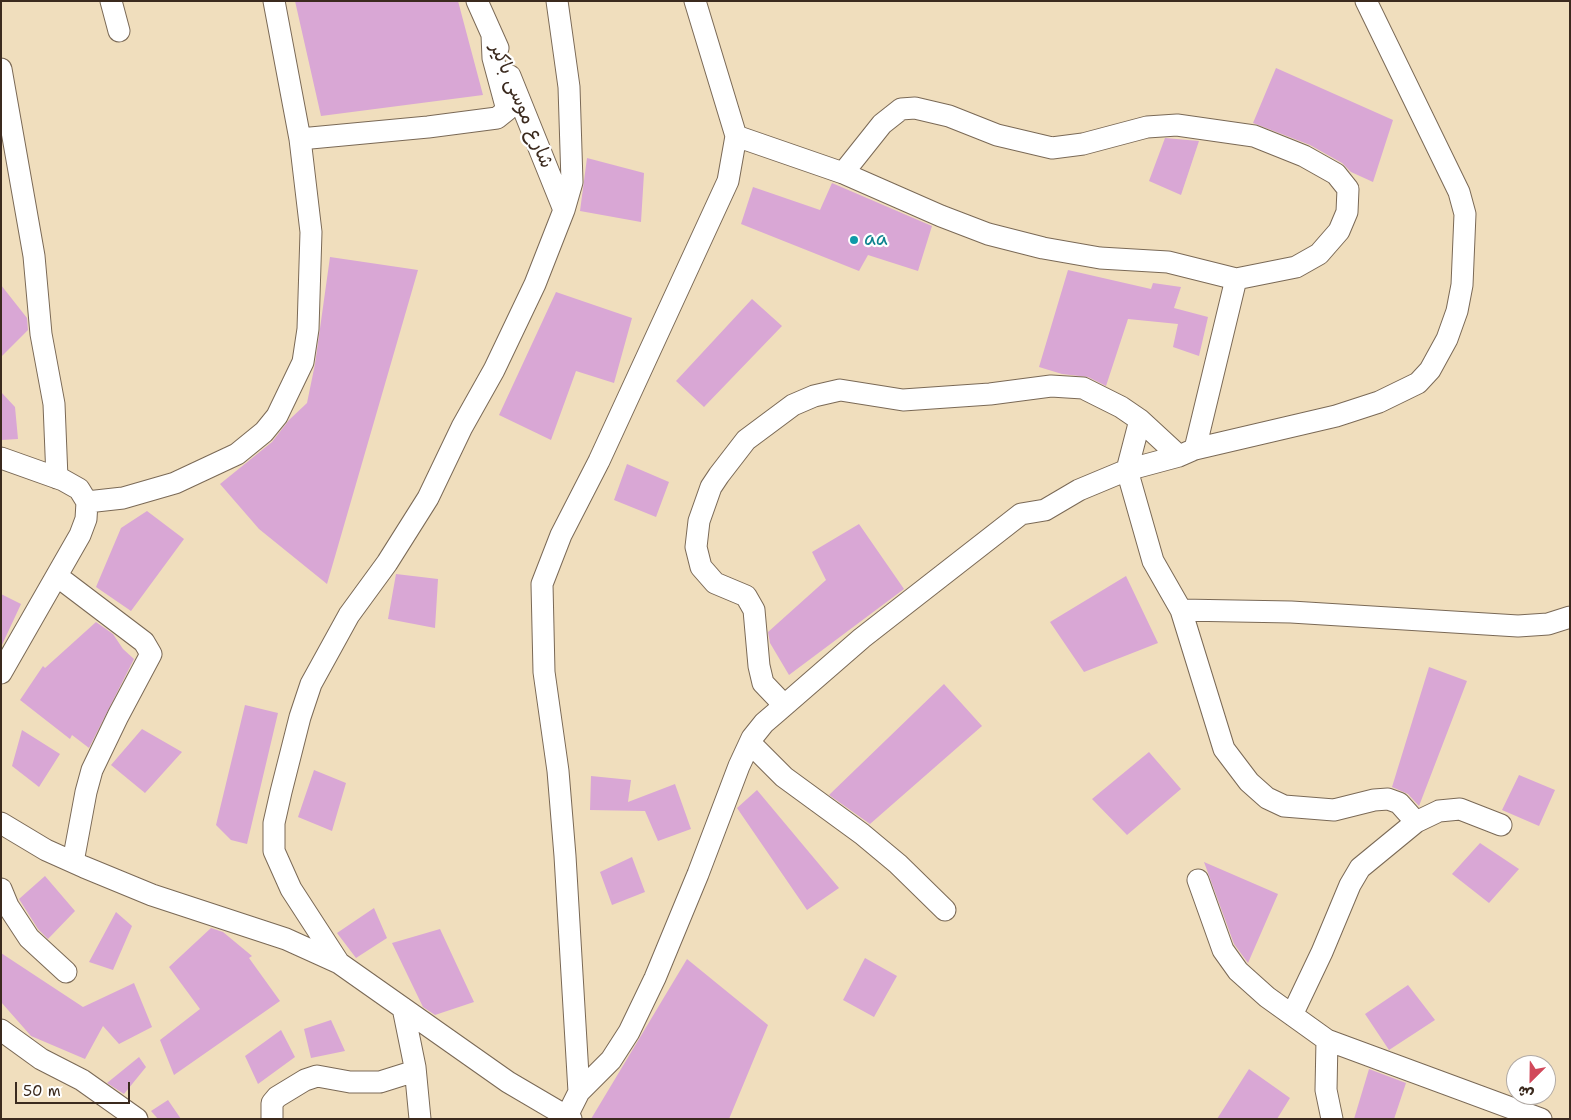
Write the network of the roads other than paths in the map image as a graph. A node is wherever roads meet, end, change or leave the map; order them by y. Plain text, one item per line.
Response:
1 (111, 1) edge
2 (274, 1) edge
3 (477, 1) edge
4 (557, 1) edge
5 (695, 1) edge
6 (1366, 1) edge
7 (119, 31) dead end
8 (492, 36) junction
9 (1, 69) edge
10 (736, 136) junction
11 (300, 139) junction
12 (843, 173) junction
13 (564, 210) junction
14 (1236, 279) junction
15 (1140, 420) junction
16 (1187, 453) junction
17 (1, 458) edge
18 (1127, 470) junction
19 (57, 478) junction
20 (87, 502) junction
21 (56, 576) junction
22 (1181, 610) junction
23 (1570, 617) edge
24 (1, 673) edge
25 (784, 705) junction
26 (750, 742) junction
27 (1416, 822) junction
28 (1, 823) edge
29 (1501, 825) dead end
30 (73, 862) junction
31 (1198, 880) dead end
32 (1, 889) edge
33 (945, 910) dead end
34 (340, 963) junction
35 (66, 972) dead end
36 (403, 1008) junction
37 (1292, 1015) junction
38 (1, 1030) edge
39 (1327, 1040) junction
40 (415, 1071) junction
41 (579, 1092) junction
42 (569, 1117) edge
43 (138, 1119) edge
44 (272, 1119) edge
45 (420, 1119) edge
46 (1332, 1119) edge
47 (1541, 1119) edge

1 - 7 street
2 - 11 street
3 - 8 street, شارع موسى باكير
4 - 13 street
5 - 10 street
6 - 16 street
8 - 11 street
8 - 13 street, شارع موسى باكير
9 - 19 street
10 - 12 street
10 - 41 street
11 - 20 street
12 - 14 street
12 - 14 street
13 - 34 street
14 - 16 street
15 - 16 street
15 - 18 street
15 - 25 street
16 - 18 street
17 - 19 street
18 - 22 street
18 - 25 street
19 - 20 street
20 - 21 street
21 - 24 street
21 - 30 street
22 - 23 street
22 - 27 street
25 - 26 street
26 - 33 street
26 - 41 street
27 - 29 street
27 - 37 street
28 - 30 street
30 - 34 street
31 - 37 street
32 - 35 street
34 - 36 street
36 - 40 street
36 - 42 street
37 - 39 street
38 - 43 street
39 - 46 street
39 - 47 street
40 - 44 street
40 - 45 street
41 - 42 street

